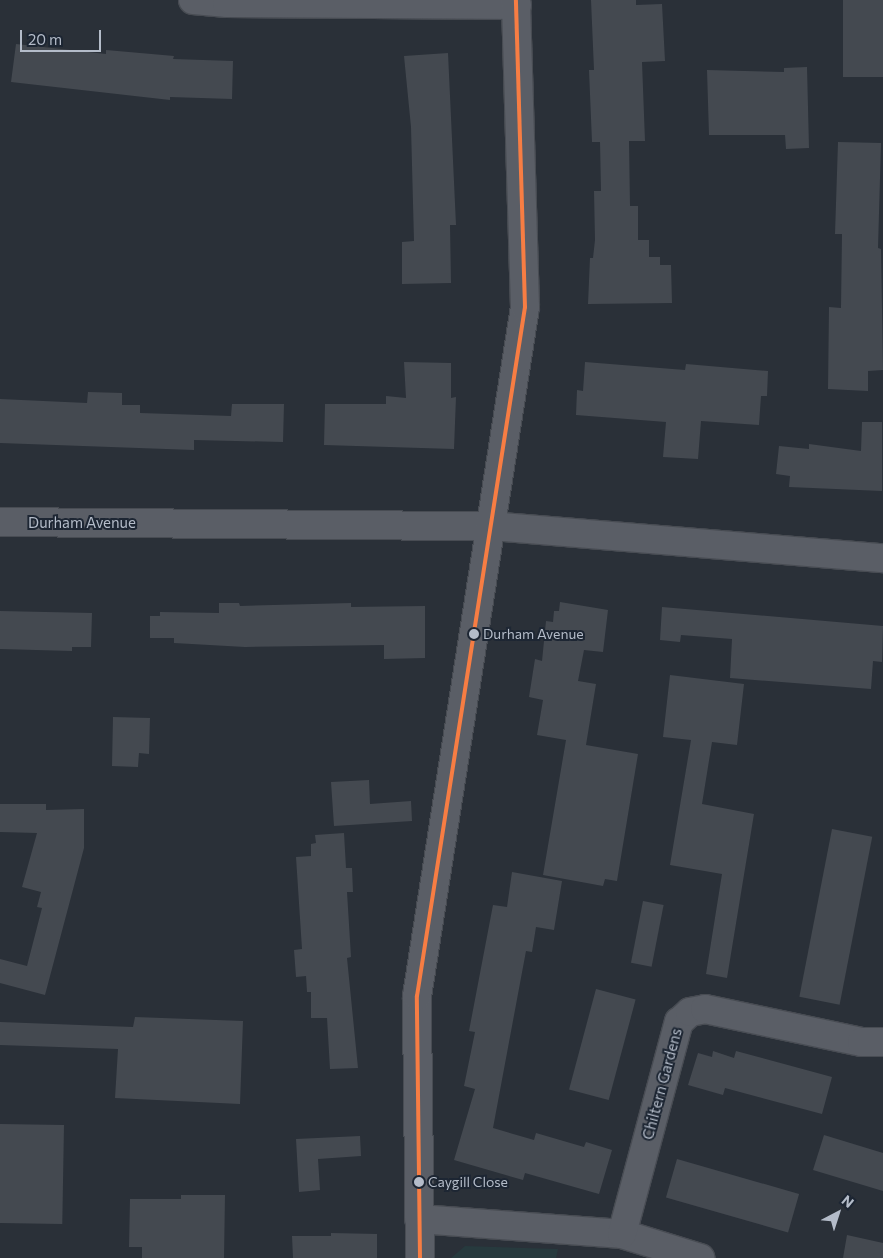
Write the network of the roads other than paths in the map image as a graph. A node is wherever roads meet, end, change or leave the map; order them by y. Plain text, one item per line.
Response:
1 (193, 0) edge
2 (516, 3) edge
3 (0, 522) edge
4 (491, 526) junction
5 (883, 558) edge
6 (883, 1042) edge
7 (419, 1219) junction
8 (622, 1234) junction
9 (420, 1258) edge
10 (700, 1258) edge

1 - 2 street
2 - 4 street
3 - 4 street, Durham Avenue
4 - 5 street, Durham Avenue
4 - 7 street
6 - 8 street, Chiltern Gardens
7 - 8 street
7 - 9 street
8 - 10 street

